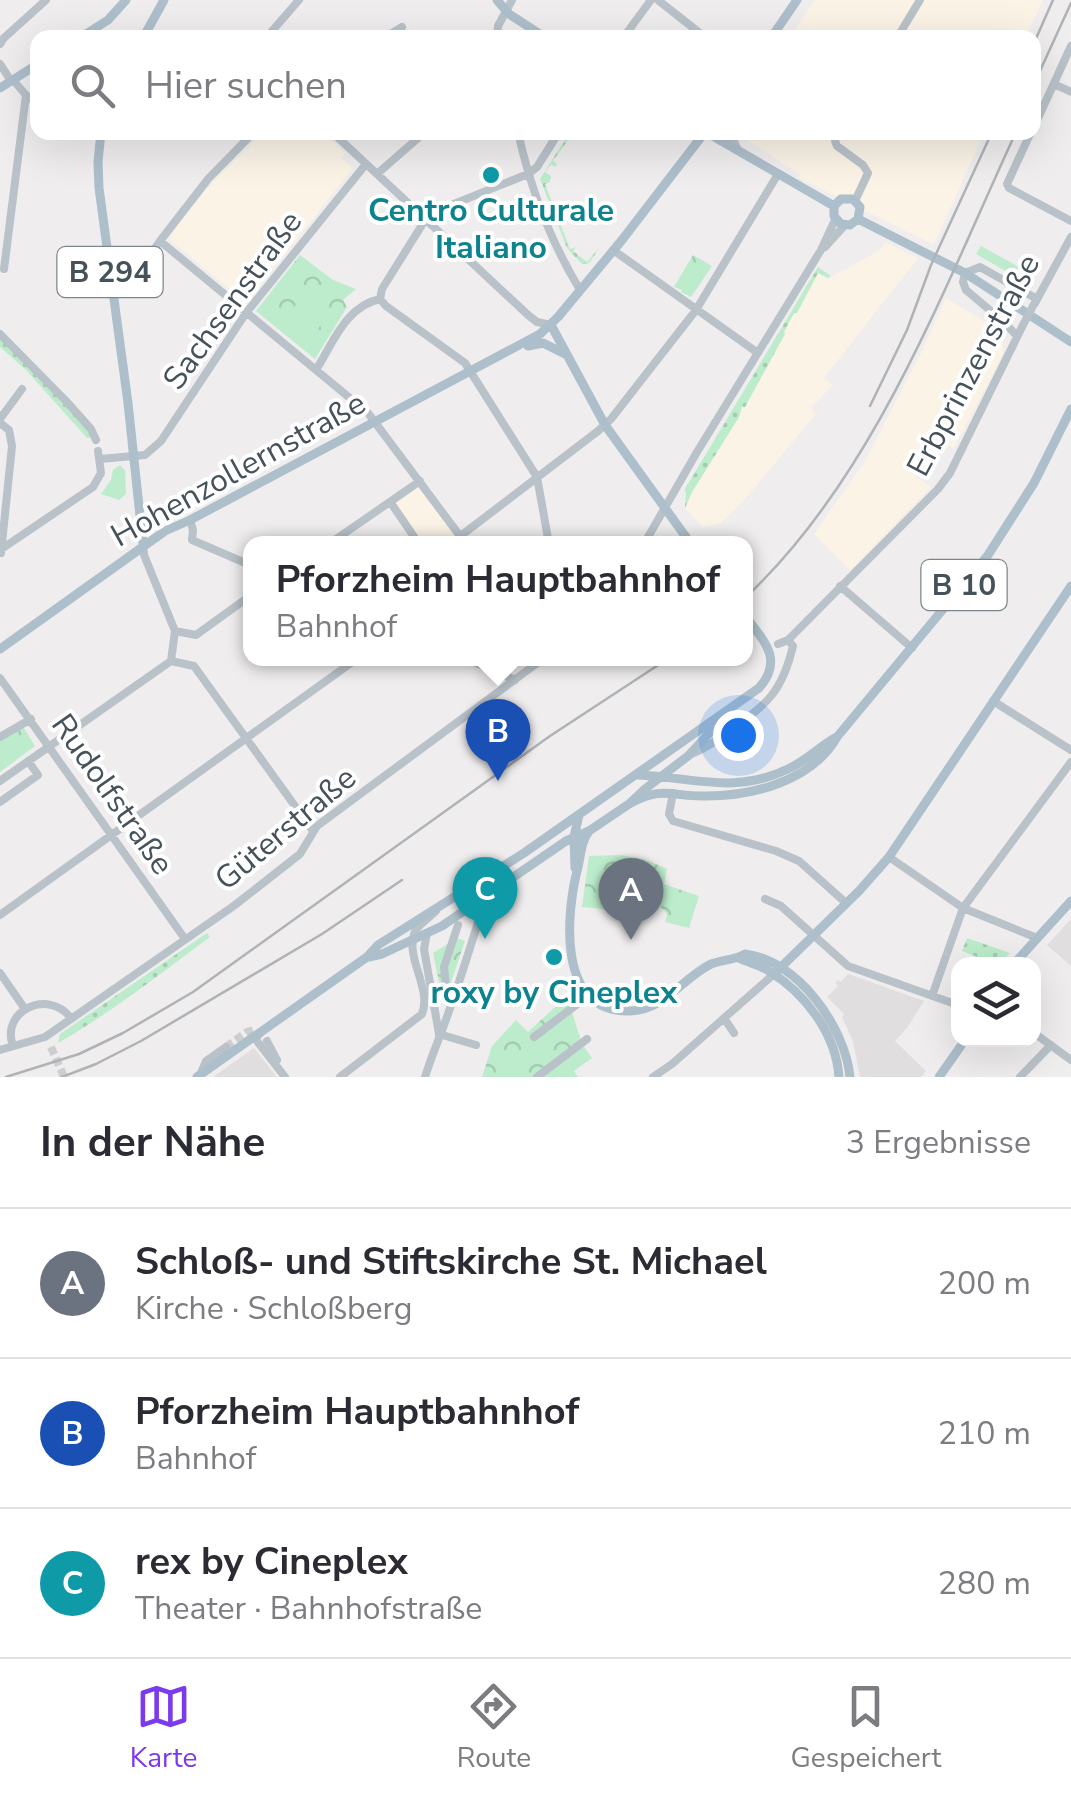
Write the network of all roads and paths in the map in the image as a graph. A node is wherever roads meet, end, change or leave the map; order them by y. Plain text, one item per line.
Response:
1 (46, 0) edge
2 (126, 0) edge
3 (164, 0) edge
4 (299, 0) edge
5 (497, 0) edge
6 (512, 0) edge
7 (655, 0) edge
8 (798, 0) edge
9 (920, 0) edge
10 (505, 10) junction
11 (402, 28) dead end
12 (92, 30) edge
13 (148, 30) edge
14 (273, 30) edge
15 (398, 30) edge
16 (498, 30) edge
17 (534, 30) edge
18 (630, 30) edge
19 (695, 30) edge
20 (776, 30) edge
21 (902, 30) edge
22 (0, 44) edge
23 (1071, 46) edge
24 (0, 64) edge
25 (30, 69) edge
26 (12, 81) junction
27 (1054, 84) junction
28 (0, 88) edge
29 (1071, 92) edge
30 (26, 95) junction
31 (30, 98) edge
32 (1041, 111) edge
33 (100, 140) edge
34 (246, 140) edge
35 (340, 140) edge
36 (416, 140) edge
37 (520, 140) edge
38 (554, 140) edge
39 (699, 140) edge
40 (720, 140) edge
41 (734, 140) edge
42 (836, 140) edge
43 (1027, 140) edge
44 (738, 150) junction
45 (366, 164) junction
46 (376, 174) junction
47 (528, 174) junction
48 (778, 174) junction
49 (855, 201) junction
50 (834, 206) junction
51 (425, 219) junction
52 (858, 219) junction
53 (1071, 221) edge
54 (840, 223) junction
55 (1071, 237) edge
56 (160, 241) junction
57 (613, 250) junction
58 (4, 269) dead end
59 (965, 273) junction
60 (112, 290) junction
61 (580, 290) junction
62 (380, 298) junction
63 (1036, 301) junction
64 (696, 310) junction
65 (246, 313) junction
66 (550, 324) junction
67 (0, 334) edge
68 (1018, 336) junction
69 (1071, 342) edge
70 (512, 352) junction
71 (758, 353) junction
72 (568, 356) junction
73 (316, 370) junction
74 (471, 373) junction
75 (22, 389) dead end
76 (10, 407) junction
77 (1071, 409) edge
78 (0, 421) edge
79 (376, 421) junction
80 (604, 425) junction
81 (8, 430) junction
82 (96, 440) dead end
83 (134, 456) junction
84 (537, 477) junction
85 (420, 481) junction
86 (390, 503) junction
87 (664, 509) junction
88 (192, 525) junction
89 (341, 536) edge
90 (413, 536) edge
91 (461, 536) edge
92 (469, 536) edge
93 (548, 536) edge
94 (649, 536) edge
95 (685, 536) edge
96 (143, 544) junction
97 (0, 552) edge
98 (243, 562) edge
99 (840, 586) junction
100 (1071, 587) edge
101 (243, 601) edge
102 (753, 628) edge
103 (176, 631) junction
104 (912, 648) junction
105 (0, 649) edge
106 (171, 661) junction
107 (347, 666) edge
108 (483, 666) edge
109 (533, 666) edge
110 (0, 678) edge
111 (515, 680) junction
112 (993, 701) junction
113 (730, 711) junction
114 (30, 719) junction
115 (836, 736) junction
116 (0, 737) edge
117 (246, 740) junction
118 (676, 746) junction
119 (50, 748) junction
120 (1071, 750) edge
121 (682, 760) junction
122 (28, 761) junction
123 (1071, 762) edge
124 (635, 775) junction
125 (662, 776) junction
126 (0, 781) edge
127 (689, 782) junction
128 (673, 793) junction
129 (0, 802) edge
130 (629, 804) junction
131 (579, 815) junction
132 (589, 830) junction
133 (313, 831) junction
134 (111, 834) junction
135 (574, 837) junction
136 (889, 857) junction
137 (575, 876) junction
138 (484, 898) junction
139 (766, 898) dead end
140 (1071, 902) edge
141 (846, 903) junction
142 (440, 907) junction
143 (963, 908) junction
144 (0, 914) edge
145 (458, 925) dead end
146 (427, 933) junction
147 (814, 936) junction
148 (1037, 938) junction
149 (185, 939) junction
150 (413, 940) junction
151 (424, 949) junction
152 (366, 957) junction
153 (1020, 957) edge
154 (777, 971) junction
155 (0, 973) edge
156 (585, 991) junction
157 (932, 996) junction
158 (454, 1000) junction
159 (951, 1003) edge
160 (26, 1009) junction
161 (71, 1018) junction
162 (724, 1018) junction
163 (734, 1033) dead end
164 (438, 1034) junction
165 (253, 1036) junction
166 (45, 1037) junction
167 (534, 1037) dead end
168 (587, 1038) dead end
169 (1041, 1038) edge
170 (268, 1041) dead end
171 (476, 1045) dead end
172 (1051, 1045) junction
173 (12, 1046) junction
174 (51, 1046) tunnel mouth
175 (226, 1047) tunnel mouth
176 (959, 1047) edge
177 (0, 1050) edge
178 (1071, 1060) edge
179 (199, 1075) edge
180 (189, 1077) edge
181 (286, 1077) edge
182 (340, 1077) edge
183 (425, 1077) edge
184 (538, 1077) edge
185 (653, 1077) edge
186 (839, 1077) edge
187 (850, 1077) edge
188 (940, 1077) edge
189 (1020, 1077) edge

1 - 22 street
2 - 12 main road
3 - 13 main road
4 - 14 street
5 - 10 main road
6 - 10 street
7 - 18 street
7 - 19 street
8 - 20 main road
9 - 21 street
10 - 16 street
10 - 17 main road
11 - 15 street
23 - 27 street
24 - 26 street
25 - 26 main road
26 - 28 main road
26 - 30 street
27 - 29 street
27 - 32 street
30 - 31 street
30 - 58 street
33 - 60 main road, B 294
34 - 56 street
35 - 45 street
36 - 46 street
37 - 47 street
38 - 47 street
39 - 57 main road, Hohenzollernstraße
40 - 44 main road
41 - 44 street
42 - 49 street
43 - 53 street
44 - 48 main road
45 - 46 street
45 - 65 street, Sachsenstraße
46 - 51 street
47 - 51 street
47 - 61 street
48 - 50 main road
48 - 64 street
49 - 50 main road
49 - 52 main road
50 - 54 main road
51 - 62 street
51 - 66 street
52 - 54 main road
52 - 59 main road
54 - 71 street
55 - 63 street, Erbprinzenstraße
56 - 60 street
56 - 65 street
57 - 61 main road, Hohenzollernstraße
57 - 64 street
59 - 63 street
59 - 68 street
59 - 69 main road
60 - 83 main road, B 294
61 - 66 main road, Hohenzollernstraße
62 - 73 street
62 - 74 street
63 - 68 street, Erbprinzenstraße, bridge
64 - 71 street
64 - 80 street
65 - 73 street
65 - 83 street, Sachsenstraße
66 - 70 main road, Hohenzollernstraße
66 - 72 main road
67 - 82 street
68 - 99 street, Erbprinzenstraße
70 - 72 main road, Hohenzollernstraße
70 - 74 main road, Hohenzollernstraße
71 - 87 street
72 - 80 main road
73 - 79 street
74 - 79 main road, Hohenzollernstraße
74 - 84 street
75 - 76 street
76 - 78 street
76 - 81 street
77 - 104 main road, B 10
78 - 81 street
79 - 85 street
79 - 88 main road, Hohenzollernstraße
80 - 84 street
80 - 87 main road
81 - 97 street
83 - 96 main road, B 294
83 - 97 street
84 - 92 street
84 - 93 street
85 - 86 street
85 - 91 street
86 - 89 street
86 - 90 street
87 - 94 street
87 - 95 main road
88 - 96 main road, Hohenzollernstraße
88 - 98 street
96 - 103 street
96 - 105 main road, Hohenzollernstraße
99 - 104 street
99 - 121 street, Erbprinzenstraße
100 - 112 main road
101 - 103 street
102 - 113 main road
103 - 106 street
104 - 115 main road, B 10
106 - 117 street
106 - 119 street
107 - 117 street
108 - 111 street
109 - 111 street, Güterstraße
110 - 114 street, Rudolfstraße
111 - 133 street, Güterstraße
112 - 120 street
112 - 136 main road
113 - 118 main road
113 - 121 main road
114 - 116 street
114 - 119 street, Rudolfstraße
115 - 127 main road, B 10
115 - 128 main road, B 10
117 - 133 street
117 - 134 street
118 - 121 main road
118 - 124 main road
119 - 122 street
119 - 134 street, Rudolfstraße
121 - 125 main road
121 - 127 main road
122 - 126 street
122 - 129 street
123 - 143 street
124 - 125 main road, B 10
124 - 131 main road, B 10
125 - 127 main road, B 10
125 - 130 main road
128 - 130 main road, B 10
128 - 141 street
130 - 132 main road, B 10
131 - 135 main road
131 - 142 main road, B 10
132 - 135 main road, B 10
132 - 137 main road
133 - 149 street, Güterstraße
134 - 144 street
134 - 149 street, Rudolfstraße
135 - 137 main road
135 - 138 main road, B 10
136 - 141 main road
136 - 143 street
137 - 156 main road
138 - 146 main road, B 10
138 - 158 street
139 - 147 street
140 - 148 main road
141 - 147 main road
142 - 150 street
142 - 152 main road, B 10
143 - 148 street
143 - 157 street
145 - 158 street
146 - 150 main road, B 10
146 - 151 street
147 - 154 main road
147 - 157 street
148 - 153 main road
149 - 161 street, Güterstraße
150 - 151 street
150 - 152 main road, B 10
150 - 182 street
151 - 164 street
152 - 165 main road, B 10
154 - 156 main road
154 - 162 street
154 - 186 main road
154 - 187 main road
155 - 160 street
156 - 167 street
157 - 159 street
158 - 164 street
160 - 161 street
160 - 173 street
161 - 166 street, Güterstraße
162 - 163 street
162 - 185 street
164 - 171 street
164 - 183 street
165 - 179 main road, B 10
165 - 181 street
166 - 173 street, Güterstraße
166 - 174 street
168 - 184 street
169 - 172 street
170 - 181 street
172 - 178 street
172 - 189 street
173 - 177 street, Güterstraße
175 - 179 street
176 - 188 main road
179 - 180 main road, B 10

